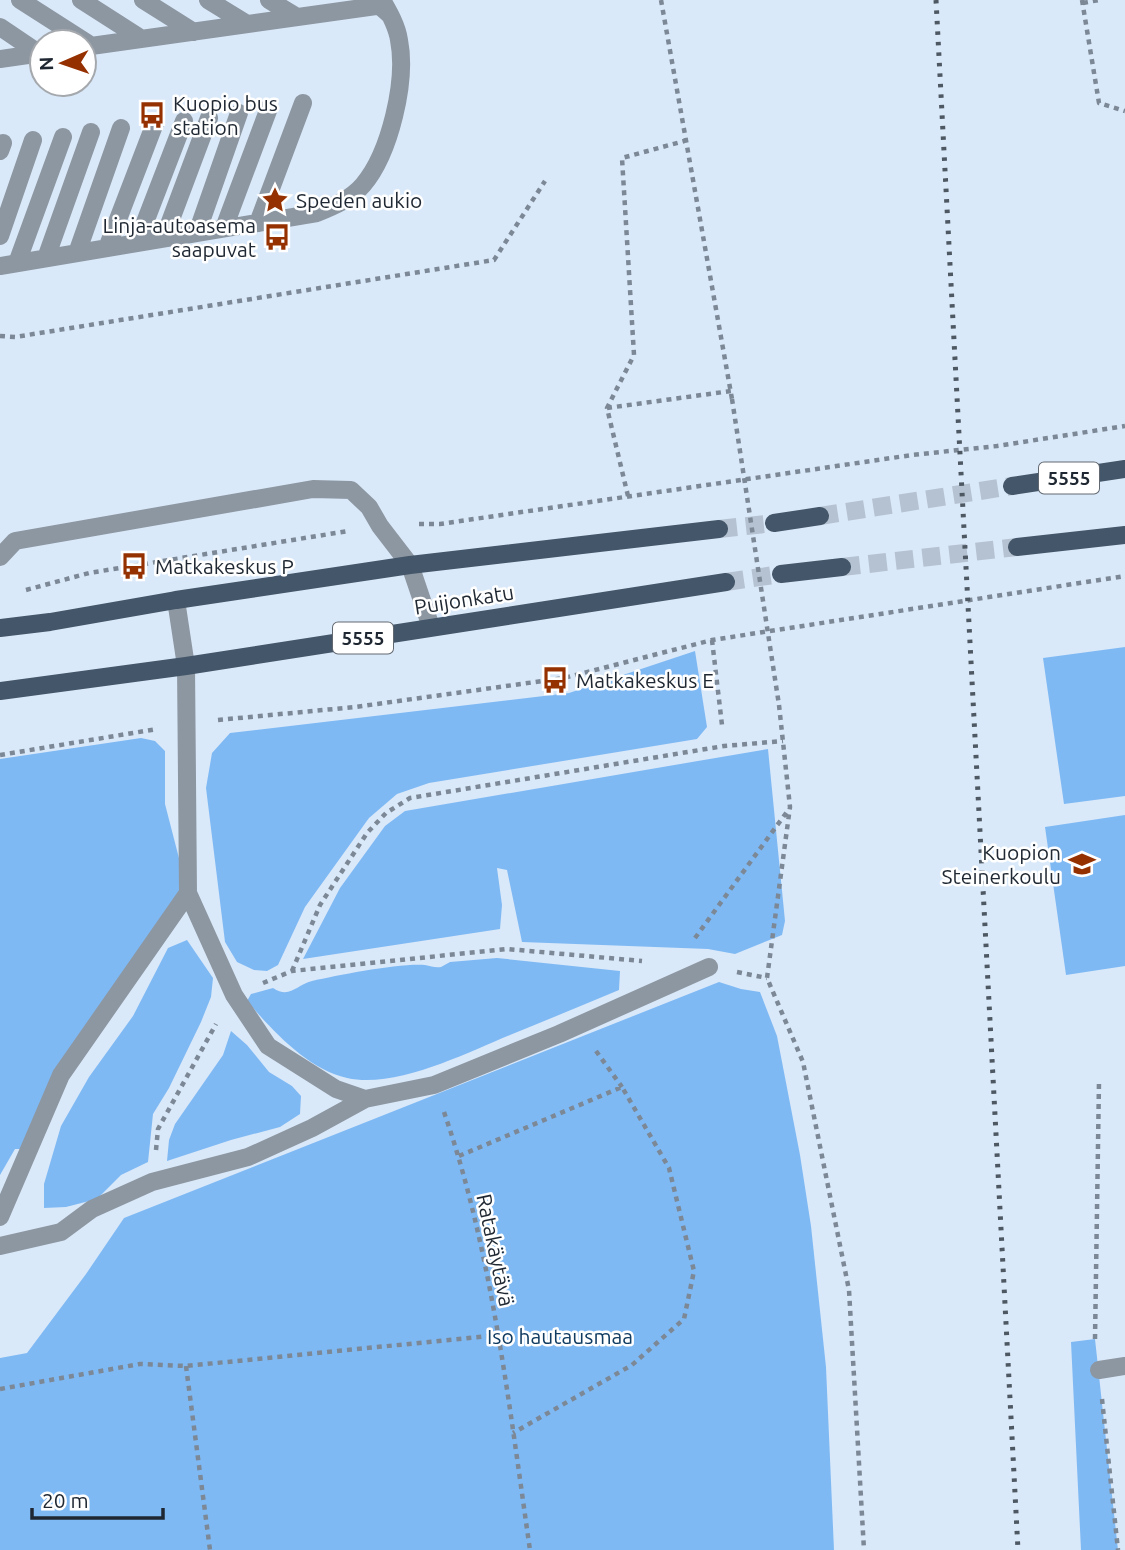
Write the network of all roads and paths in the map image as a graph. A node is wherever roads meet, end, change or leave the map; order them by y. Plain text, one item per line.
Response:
1 (20, 0) edge
2 (81, 0) edge
3 (144, 0) edge
4 (208, 0) edge
5 (269, 0) edge
6 (661, 0) edge
7 (1099, 0) edge
8 (1083, 1) edge
9 (345, 5) edge
10 (386, 8) edge
11 (297, 17) junction
12 (247, 24) junction
13 (0, 27) edge
14 (61, 28) edge
15 (194, 32) junction
16 (142, 39) junction
17 (28, 45) edge
18 (98, 46) edge
19 (28, 56) edge
20 (0, 59) edge
21 (303, 103) dead end
22 (269, 108) dead end
23 (1125, 111) edge
24 (240, 113) dead end
25 (209, 118) dead end
26 (184, 121) dead end
27 (155, 123) dead end
28 (121, 128) dead end
29 (91, 132) dead end
30 (63, 137) dead end
31 (33, 140) dead end
32 (688, 140) junction
33 (545, 181) dead end
34 (258, 223) junction
35 (224, 228) junction
36 (197, 233) junction
37 (0, 236) edge
38 (164, 238) junction
39 (137, 243) junction
40 (107, 248) junction
41 (77, 253) junction
42 (46, 258) junction
43 (8, 264) edge
44 (0, 336) edge
45 (731, 391) junction
46 (607, 408) junction
47 (1125, 426) edge
48 (1125, 469) edge
49 (1012, 486) tunnel mouth
50 (820, 516) tunnel mouth
51 (774, 523) tunnel mouth
52 (719, 529) tunnel mouth
53 (1125, 535) edge
54 (1017, 547) tunnel mouth
55 (0, 556) edge
56 (410, 565) junction
57 (842, 567) tunnel mouth
58 (89, 573) dead end
59 (782, 574) tunnel mouth
60 (1125, 576) edge
61 (726, 582) tunnel mouth
62 (14, 594) dead end
63 (176, 600) junction
64 (431, 626) junction
65 (0, 628) edge
66 (712, 640) junction
67 (186, 666) junction
68 (0, 691) edge
69 (187, 723) junction
70 (722, 725) dead end
71 (783, 741) junction
72 (0, 755) edge
73 (790, 807) junction
74 (188, 892) junction
75 (693, 942) dead end
76 (651, 962) dead end
77 (709, 967) dead end
78 (292, 971) junction
79 (234, 995) junction
80 (577, 1025) junction
81 (1099, 1081) dead end
82 (434, 1085) junction
83 (622, 1087) junction
84 (365, 1099) junction
85 (459, 1156) junction
86 (152, 1182) junction
87 (0, 1217) edge
88 (0, 1246) edge
89 (499, 1335) junction
90 (1095, 1339) dead end
91 (186, 1366) junction
92 (1125, 1366) edge
93 (1099, 1370) joint
94 (0, 1390) edge
95 (513, 1433) junction
96 (210, 1550) edge
97 (530, 1550) edge
98 (864, 1550) edge
99 (1118, 1550) edge

1 - 14 lane
2 - 16 lane
3 - 15 lane
4 - 12 lane
5 - 11 lane
6 - 32 path
7 - 8 path
8 - 23 path
9 - 10 lane
9 - 11 lane
10 - 34 lane
11 - 12 lane
12 - 15 lane
13 - 17 lane
15 - 16 lane
16 - 18 lane
19 - 20 lane
21 - 34 lane
22 - 35 lane
24 - 36 lane
25 - 38 lane
26 - 39 lane
27 - 40 lane
28 - 41 lane
29 - 42 lane
30 - 43 lane
31 - 37 lane
32 - 45 path
32 - 46 path
33 - 44 path
34 - 35 lane
35 - 36 lane
36 - 38 lane
38 - 39 lane
39 - 40 lane
40 - 41 lane
41 - 42 lane
42 - 43 lane
45 - 46 path
45 - 71 path, bridge
46 - 47 path
48 - 49 main road, 5555
50 - 51 main road
52 - 56 main road, Puijonkatu
53 - 54 main road
55 - 56 lane
56 - 63 main road, Puijonkatu
56 - 64 lane
57 - 59 main road
58 - 62 path
60 - 66 path
61 - 64 main road, Puijonkatu / 5555
63 - 65 main road, Puijonkatu
63 - 67 lane
64 - 67 main road, Puijonkatu / 5555
66 - 69 path
66 - 70 path
67 - 68 main road, Puijonkatu / 5555
67 - 69 lane
69 - 72 path
69 - 74 lane
71 - 73 path
71 - 78 path
73 - 75 path
73 - 98 path
74 - 79 lane
74 - 87 lane
76 - 78 path
77 - 80 lane
78 - 79 path
79 - 84 lane
79 - 86 path
80 - 82 lane
80 - 83 path
81 - 90 path
82 - 84 lane
82 - 85 path, Ratakäytävä
83 - 85 path
83 - 95 path
84 - 86 lane
85 - 89 path, Ratakäytävä
86 - 88 lane
89 - 91 path
89 - 95 path, Ratakäytävä
91 - 94 path
91 - 96 path
92 - 93 lane
93 - 99 path
95 - 97 path, Ratakäytävä

